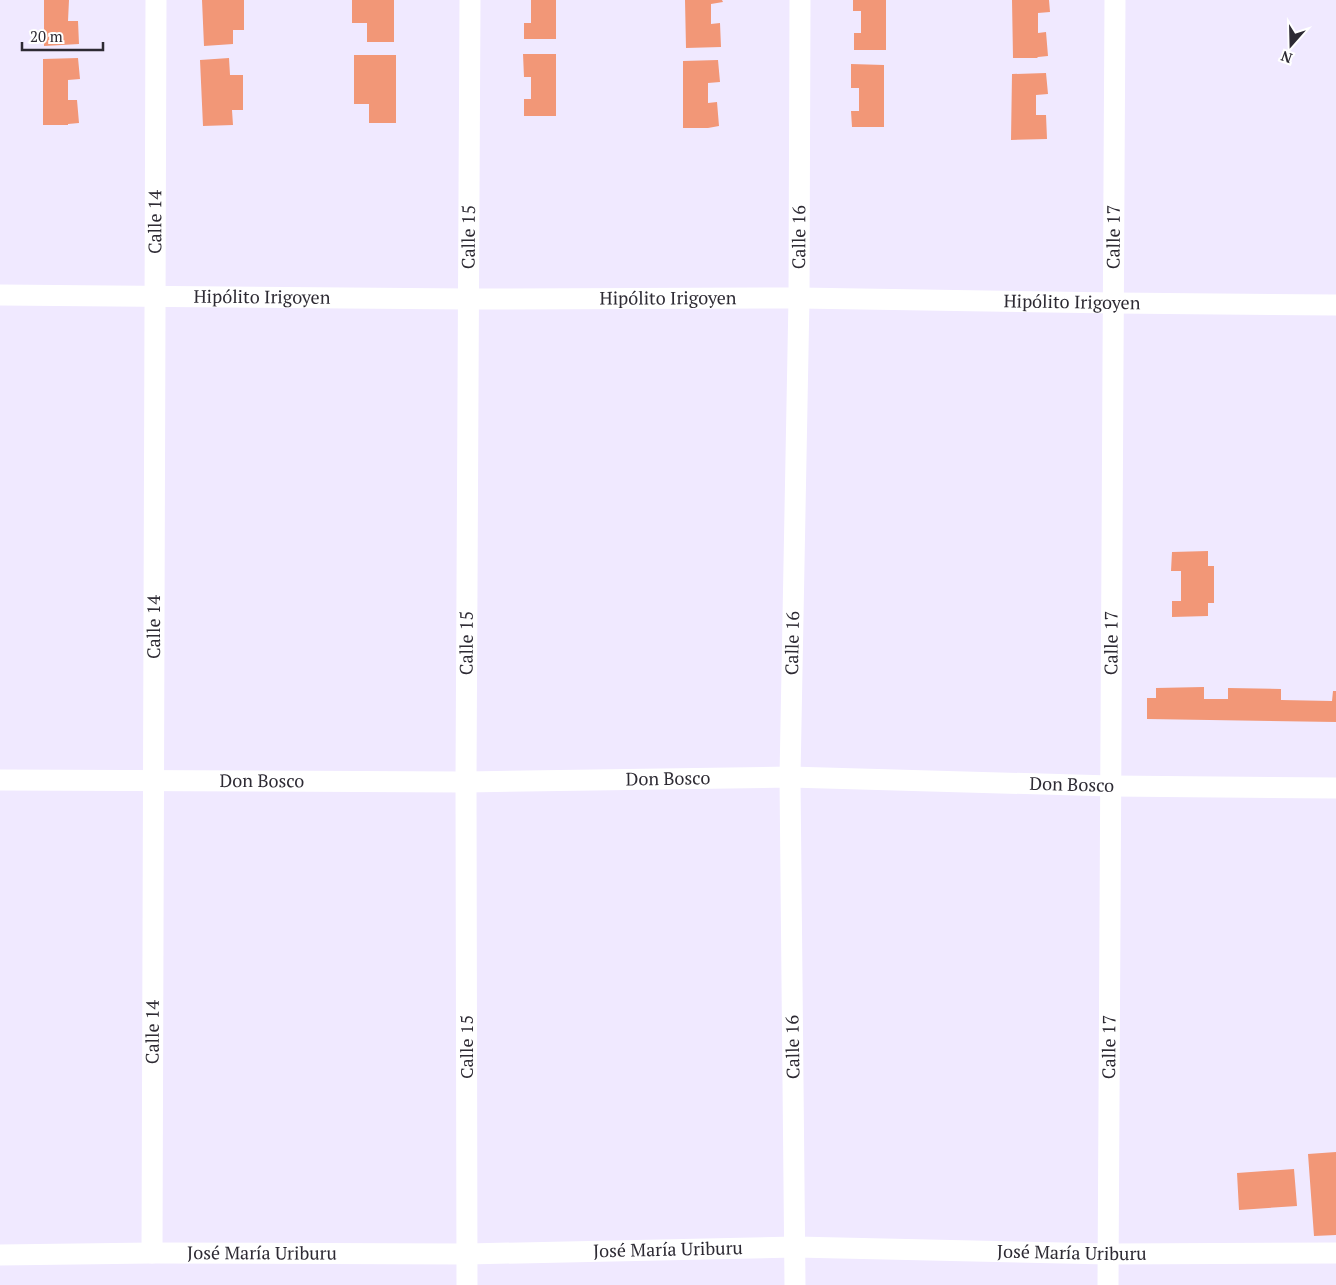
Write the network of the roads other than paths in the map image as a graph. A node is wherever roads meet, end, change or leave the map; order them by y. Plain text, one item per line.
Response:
1 (156, 0) edge
2 (470, 0) edge
3 (800, 0) edge
4 (1115, 0) edge
5 (0, 295) edge
6 (156, 296) junction
7 (799, 298) junction
8 (469, 299) junction
9 (1114, 303) junction
10 (1336, 305) edge
11 (790, 777) junction
12 (0, 780) edge
13 (154, 781) junction
14 (466, 782) junction
15 (1111, 786) junction
16 (1336, 788) edge
17 (796, 1247) junction
18 (152, 1253) junction
19 (1336, 1253) edge
20 (467, 1254) junction
21 (1108, 1254) junction
22 (0, 1255) edge
23 (467, 1285) edge
24 (795, 1285) edge
25 (1108, 1285) edge

1 - 6 street, Calle 14
2 - 8 street, Calle 15
3 - 7 street, Calle 16
4 - 9 street, Calle 17
5 - 6 street, Hipólito Irigoyen
6 - 8 street, Hipólito Irigoyen
6 - 13 street, Calle 14
7 - 8 street, Hipólito Irigoyen
7 - 9 street, Hipólito Irigoyen
7 - 11 street, Calle 16
8 - 14 street, Calle 15
9 - 10 street, Hipólito Irigoyen
9 - 15 street, Calle 17
11 - 14 street, Don Bosco
11 - 15 street, Don Bosco
11 - 17 street, Calle 16
12 - 13 street, Don Bosco
13 - 14 street, Don Bosco
13 - 18 street, Calle 14
14 - 20 street, Calle 15
15 - 16 street, Don Bosco
15 - 21 street, Calle 17
17 - 20 street, José María Uriburu
17 - 21 street, José María Uriburu
17 - 24 street, Calle 16
18 - 20 street, José María Uriburu
18 - 22 street, José María Uriburu
19 - 21 street, José María Uriburu
20 - 23 street, Calle 15
21 - 25 street, Calle 17

